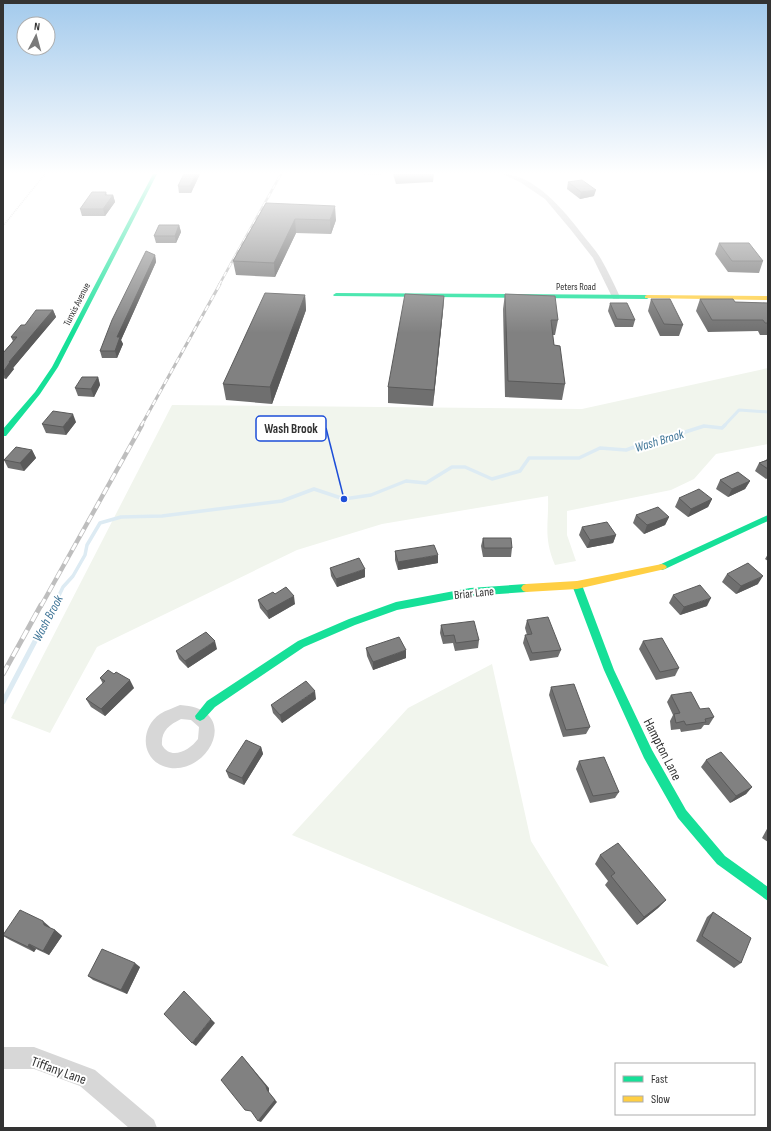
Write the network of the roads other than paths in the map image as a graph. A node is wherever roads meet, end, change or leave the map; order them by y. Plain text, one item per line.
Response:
1 (128, 227) edge
2 (573, 227) edge
3 (336, 295) dead end
4 (616, 297) junction
5 (768, 298) edge
6 (3, 434) edge
7 (768, 518) edge
8 (578, 586) junction
9 (200, 716) dead end
10 (768, 895) edge
11 (3, 1058) edge
12 (146, 1128) edge

1 - 6 street, Tunxis Avenue
2 - 4 street
3 - 4 street, Peters Road
4 - 5 street, Peters Road
7 - 8 street, Briar Lane
8 - 9 street, Briar Lane
8 - 10 street, Hampton Lane
11 - 12 street, Tiffany Lane

